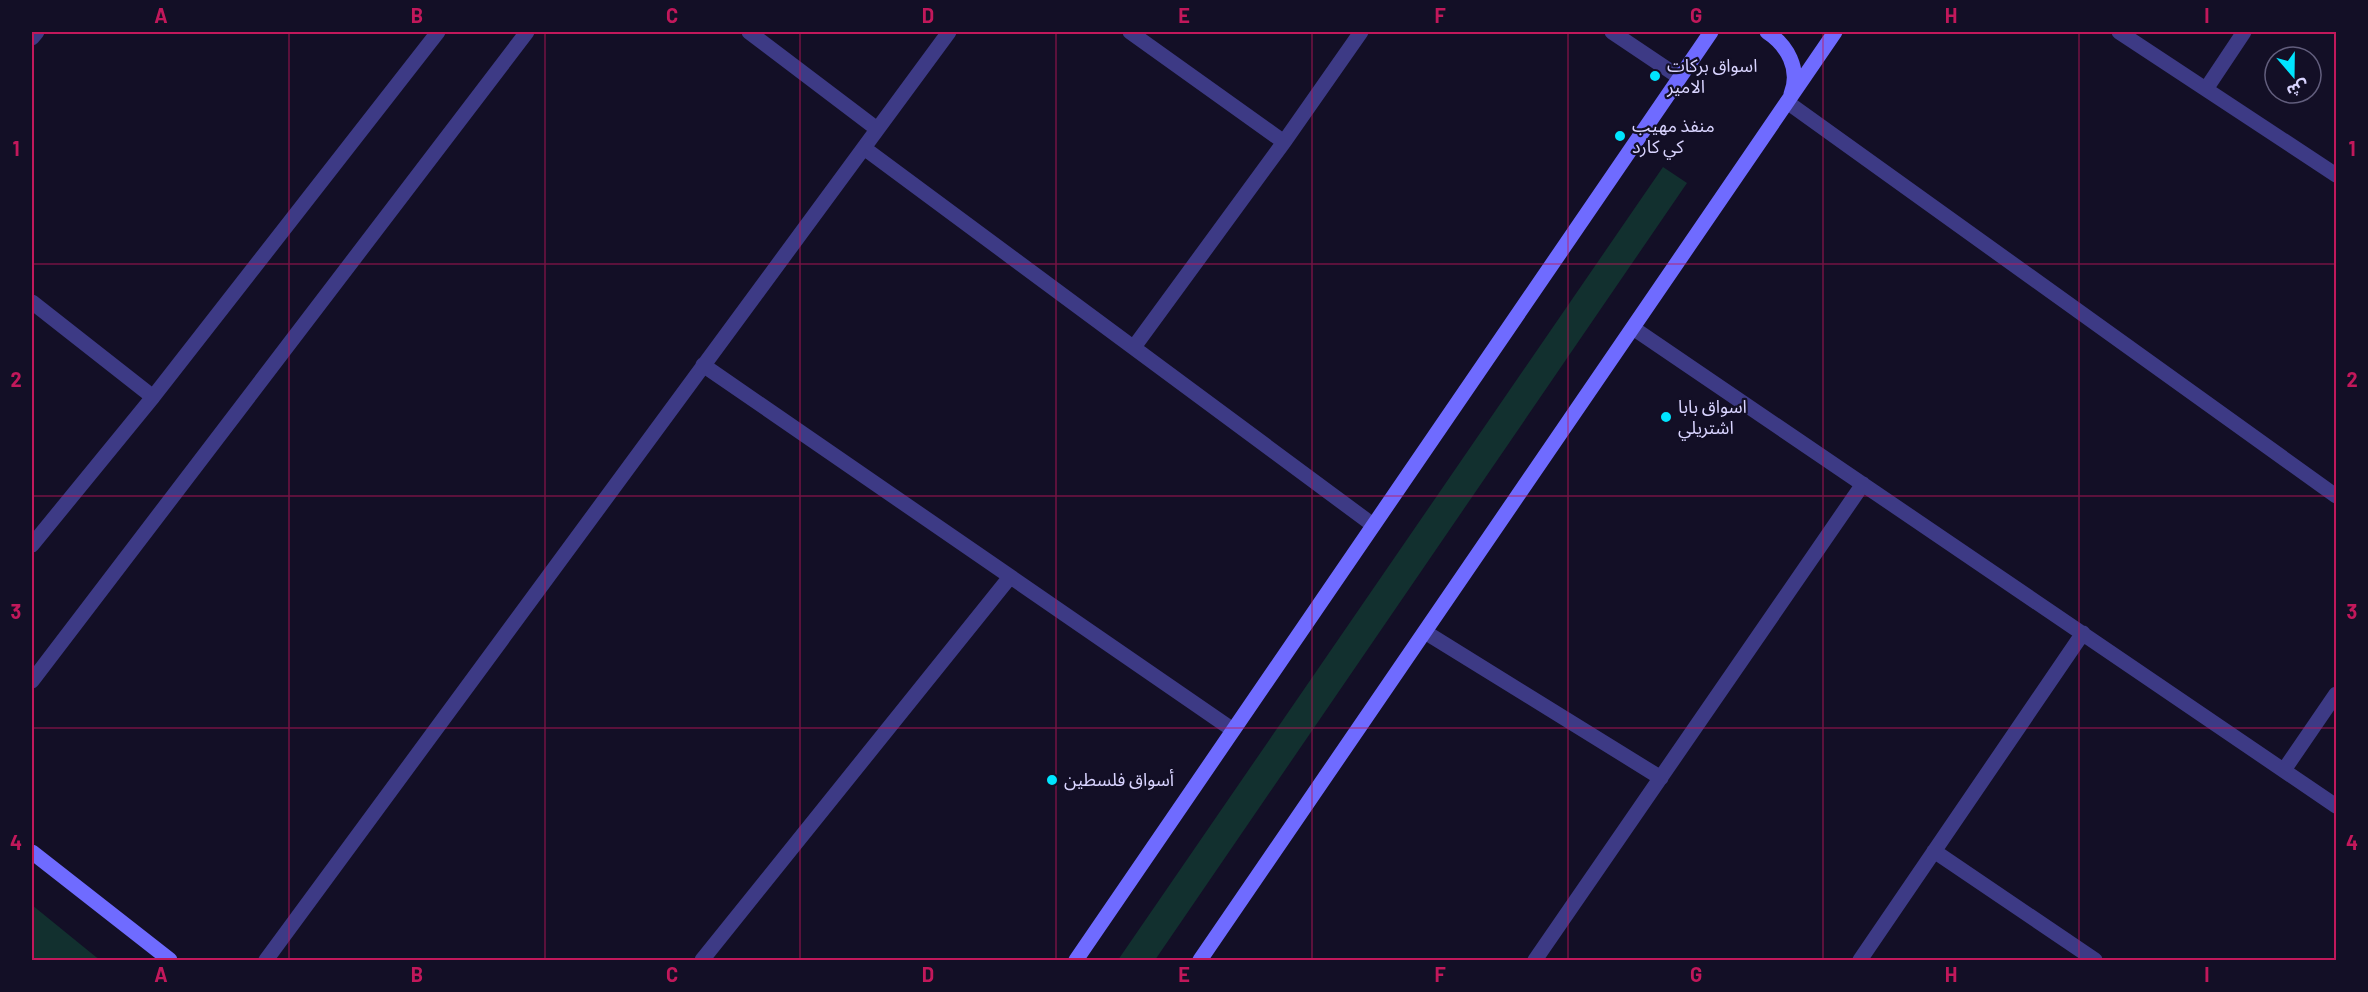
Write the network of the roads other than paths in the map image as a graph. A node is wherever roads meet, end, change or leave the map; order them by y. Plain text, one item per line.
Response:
1 (37, 32) edge
2 (438, 32) edge
3 (527, 32) edge
4 (749, 32) edge
5 (949, 32) edge
6 (1130, 32) edge
7 (1361, 32) edge
8 (1612, 32) edge
9 (1711, 32) edge
10 (1719, 32) edge
11 (1767, 32) edge
12 (1835, 32) edge
13 (2119, 32) edge
14 (2244, 32) edge
15 (32, 38) edge
16 (1702, 45) junction
17 (1679, 77) junction
18 (2206, 89) junction
19 (1787, 102) junction
20 (877, 129) junction
21 (1284, 142) junction
22 (864, 148) junction
23 (2337, 175) edge
24 (32, 302) edge
25 (1633, 328) junction
26 (1134, 347) junction
27 (703, 365) junction
28 (153, 397) junction
29 (1863, 484) junction
30 (2337, 496) edge
31 (1373, 525) junction
32 (32, 545) edge
33 (1010, 578) junction
34 (1425, 632) junction
35 (2083, 633) junction
36 (32, 681) edge
37 (2337, 694) edge
38 (1233, 730) junction
39 (2284, 770) junction
40 (1661, 778) junction
41 (2337, 806) edge
42 (1934, 851) junction
43 (32, 852) edge
44 (170, 960) edge
45 (266, 960) edge
46 (702, 960) edge
47 (1076, 960) edge
48 (1200, 960) edge
49 (1535, 960) edge
50 (1860, 960) edge
51 (2095, 960) edge

1 - 15 street
2 - 28 street
3 - 36 street
4 - 20 street
5 - 20 street
6 - 21 street
7 - 21 street
8 - 17 street
9 - 16 main road
10 - 16 main road
11 - 19 main road
12 - 19 main road
13 - 18 street
14 - 18 street
16 - 17 main road
17 - 31 main road
18 - 23 street
19 - 25 main road
19 - 30 street
20 - 22 street
21 - 26 street
22 - 26 street
22 - 27 street
24 - 28 street
25 - 29 street
25 - 34 main road
26 - 31 street
27 - 33 street
27 - 45 street
28 - 32 street
29 - 35 street
29 - 40 street
31 - 38 main road
33 - 38 street
33 - 46 street
34 - 40 street
34 - 48 main road
35 - 39 street
35 - 42 street
37 - 39 street
38 - 47 main road
39 - 41 street
40 - 49 street
42 - 50 street
42 - 51 street
43 - 44 main road

